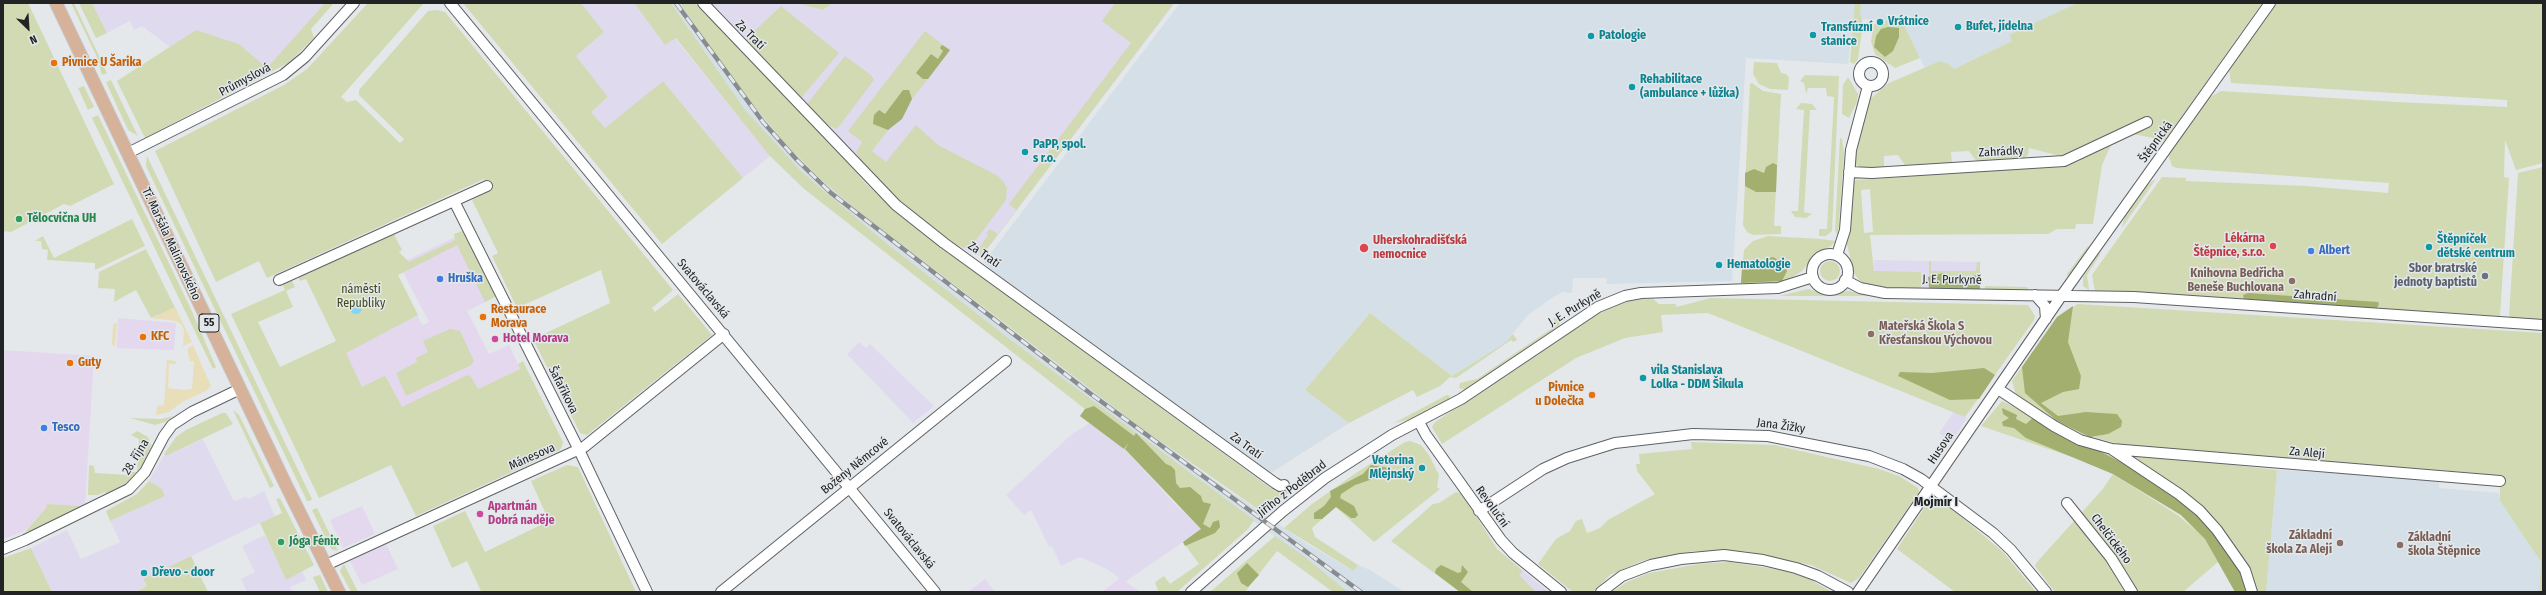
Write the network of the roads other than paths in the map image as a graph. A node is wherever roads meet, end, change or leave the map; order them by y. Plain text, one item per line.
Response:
1 (56, 3) edge
2 (354, 3) edge
3 (450, 3) edge
4 (703, 3) edge
5 (2270, 3) edge
6 (1868, 86) dead end
7 (2147, 122) dead end
8 (128, 153) junction
9 (1849, 172) junction
10 (487, 186) dead end
11 (454, 202) junction
12 (1837, 255) junction
13 (1813, 277) junction
14 (279, 280) dead end
15 (1845, 280) junction
16 (2035, 295) junction
17 (2062, 295) junction
18 (2046, 319) junction
19 (2543, 325) edge
20 (724, 334) junction
21 (1006, 361) dead end
22 (240, 389) junction
23 (1998, 389) junction
24 (1419, 422) junction
25 (2112, 449) junction
26 (579, 450) junction
27 (2500, 481) dead end
28 (1284, 485) dead end
29 (1931, 486) junction
30 (850, 487) junction
31 (2067, 503) dead end
32 (1479, 510) junction
33 (3, 549) edge
34 (326, 565) junction
35 (339, 592) edge
36 (647, 592) edge
37 (721, 592) edge
38 (935, 592) edge
39 (1191, 592) edge
40 (1561, 592) edge
41 (1601, 592) edge
42 (1848, 592) edge
43 (1858, 592) edge
44 (2046, 592) edge
45 (2132, 592) edge
46 (2252, 592) edge

1 - 8 main road, Tř. Maršála Malinovského / 55
2 - 8 street, Průmyslová
3 - 20 street, Svatováclavská
4 - 28 street, Za Tratí
5 - 17 street, Štěpnická
6 - 9 street
7 - 9 street, Zahrádky
8 - 22 main road, Tř. Maršála Malinovského / 55
9 - 12 street
10 - 11 street
11 - 14 street
11 - 26 street, Šafaříkova
12 - 13 street
12 - 15 street
13 - 15 street
13 - 24 street, J. E. Purkyně
15 - 16 street, J. E. Purkyně
16 - 17 street, J. E. Purkyně
16 - 18 street
17 - 18 street, Husova
17 - 19 street, Zahradní
18 - 23 street, Husova
20 - 26 street, Mánesova
20 - 30 street, Svatováclavská
21 - 30 street, Boženy Němcové
22 - 33 street, 28. října
22 - 34 main road, Tř. Maršála Malinovského / 55
23 - 25 street, Za Alejí
23 - 29 street, Husova
24 - 32 street, Revoluční
24 - 39 street, Jiřího z Poděbrad
25 - 27 street, Za Alejí
25 - 46 street, Za Alejí
26 - 34 street, Mánesova
26 - 36 street, Šafaříkova
29 - 32 street, Jana Žižky
29 - 43 street, Husova
29 - 44 street, Jana Žižky
30 - 37 street, Boženy Němcové
30 - 38 street, Svatováclavská
31 - 45 street, Chelčického
32 - 40 street, Revoluční
34 - 35 main road, Tř. Maršála Malinovského / 55
41 - 42 street

